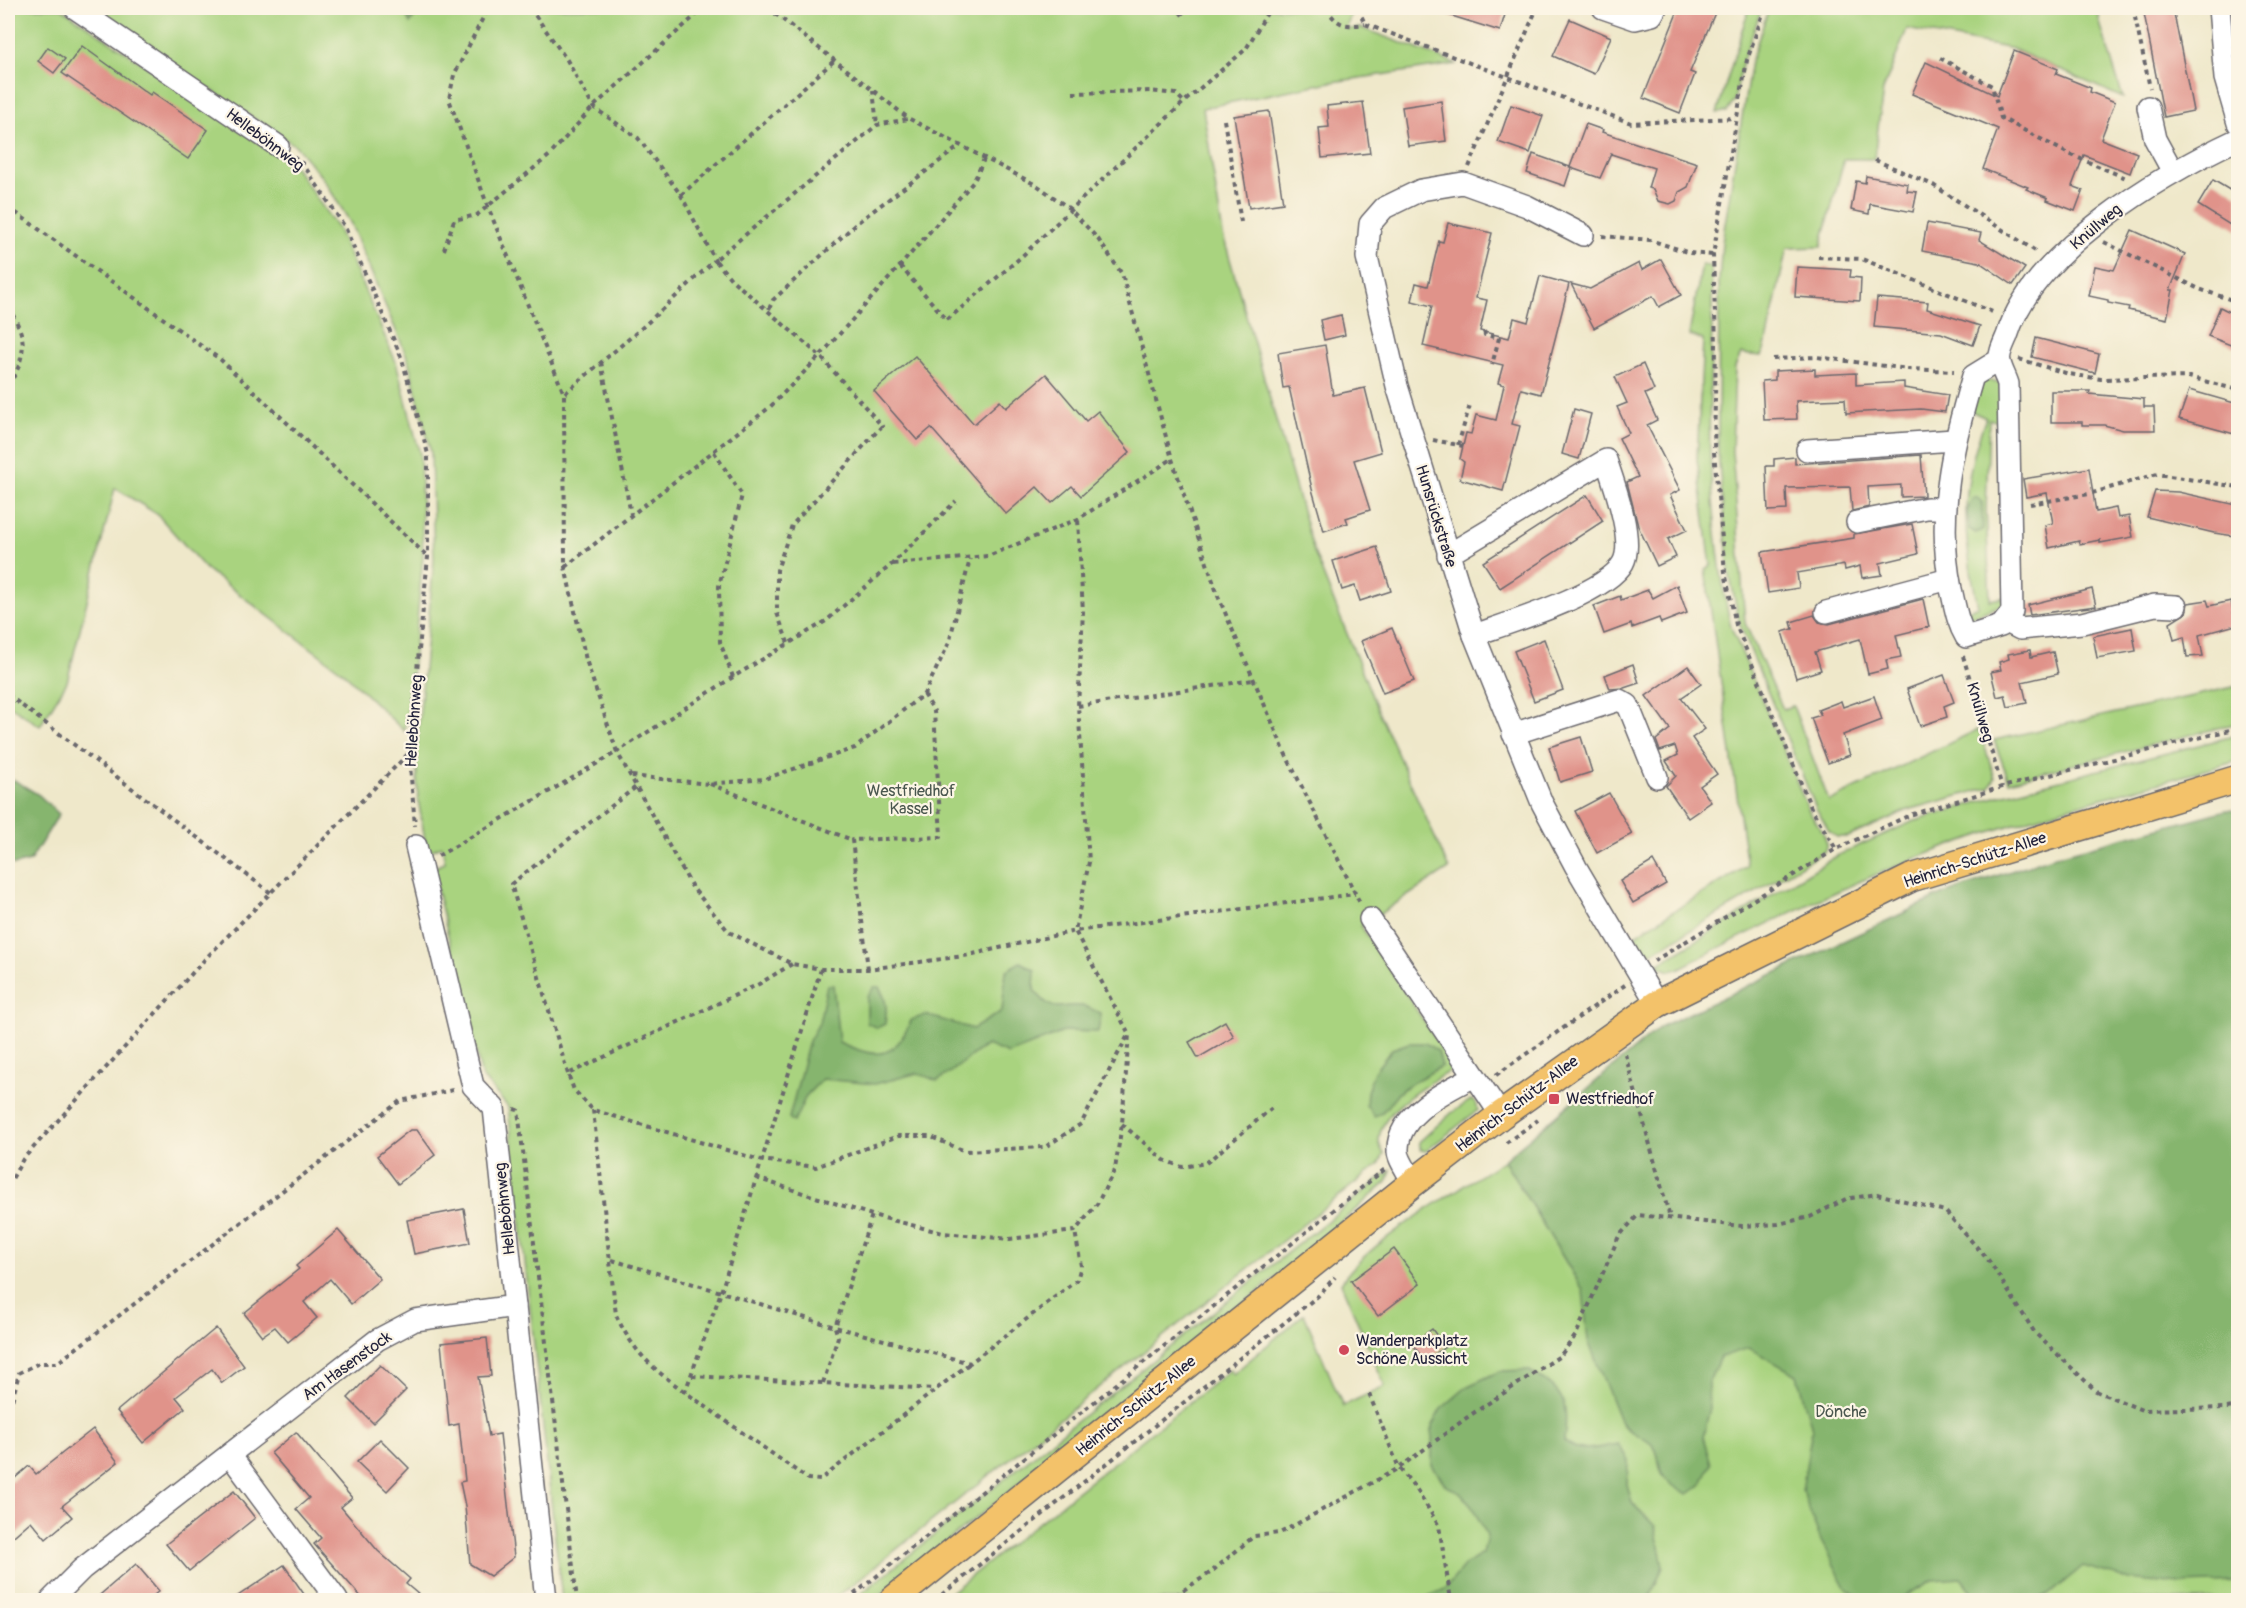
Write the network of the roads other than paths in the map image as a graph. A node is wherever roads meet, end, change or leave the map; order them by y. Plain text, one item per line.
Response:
1 (75, 8) edge
2 (1603, 8) edge
3 (1656, 8) edge
4 (2219, 8) edge
5 (2148, 107) road end
6 (2238, 123) edge
7 (2238, 139) edge
8 (278, 146) road end
9 (2173, 172) junction
10 (1583, 235) road end
11 (2000, 357) junction
12 (1954, 440) junction
13 (1807, 450) dead end
14 (1945, 508) junction
15 (1857, 522) dead end
16 (1448, 555) junction
17 (1949, 579) junction
18 (2176, 606) dead end
19 (1826, 612) dead end
20 (2005, 621) junction
21 (1474, 635) junction
22 (1513, 734) junction
23 (1657, 777) dead end
24 (2238, 779) edge
25 (418, 855) road end
26 (1370, 919) road end
27 (1657, 1004) junction
28 (1473, 1077) junction
29 (1501, 1115) junction
30 (1413, 1183) junction
31 (515, 1306) junction
32 (230, 1455) junction
33 (51, 1600) edge
34 (337, 1600) edge
35 (546, 1600) edge
36 (894, 1600) edge

1 - 8 street, Helleböhnweg
2 - 3 street
4 - 6 street
5 - 9 street
7 - 9 street, Knüllweg
9 - 11 street, Knüllweg
10 - 16 street, Hunsrückstraße
11 - 12 street
11 - 20 street
12 - 13 street
12 - 14 street
14 - 15 street
14 - 17 street
16 - 21 street, Hunsrückstraße
16 - 21 street
17 - 19 street
17 - 20 street
18 - 20 street
21 - 22 street, Hunsrückstraße
22 - 23 street
22 - 27 street, Hunsrückstraße
24 - 27 main road, Heinrich-Schütz-Allee
25 - 31 street, Helleböhnweg
26 - 28 street
27 - 29 main road, Heinrich-Schütz-Allee
28 - 29 street
28 - 30 street
29 - 30 main road, Heinrich-Schütz-Allee
30 - 36 main road, Heinrich-Schütz-Allee
31 - 32 street, Am Hasenstock
31 - 35 street, Helleböhnweg
32 - 33 street, Am Hasenstock
32 - 34 street

